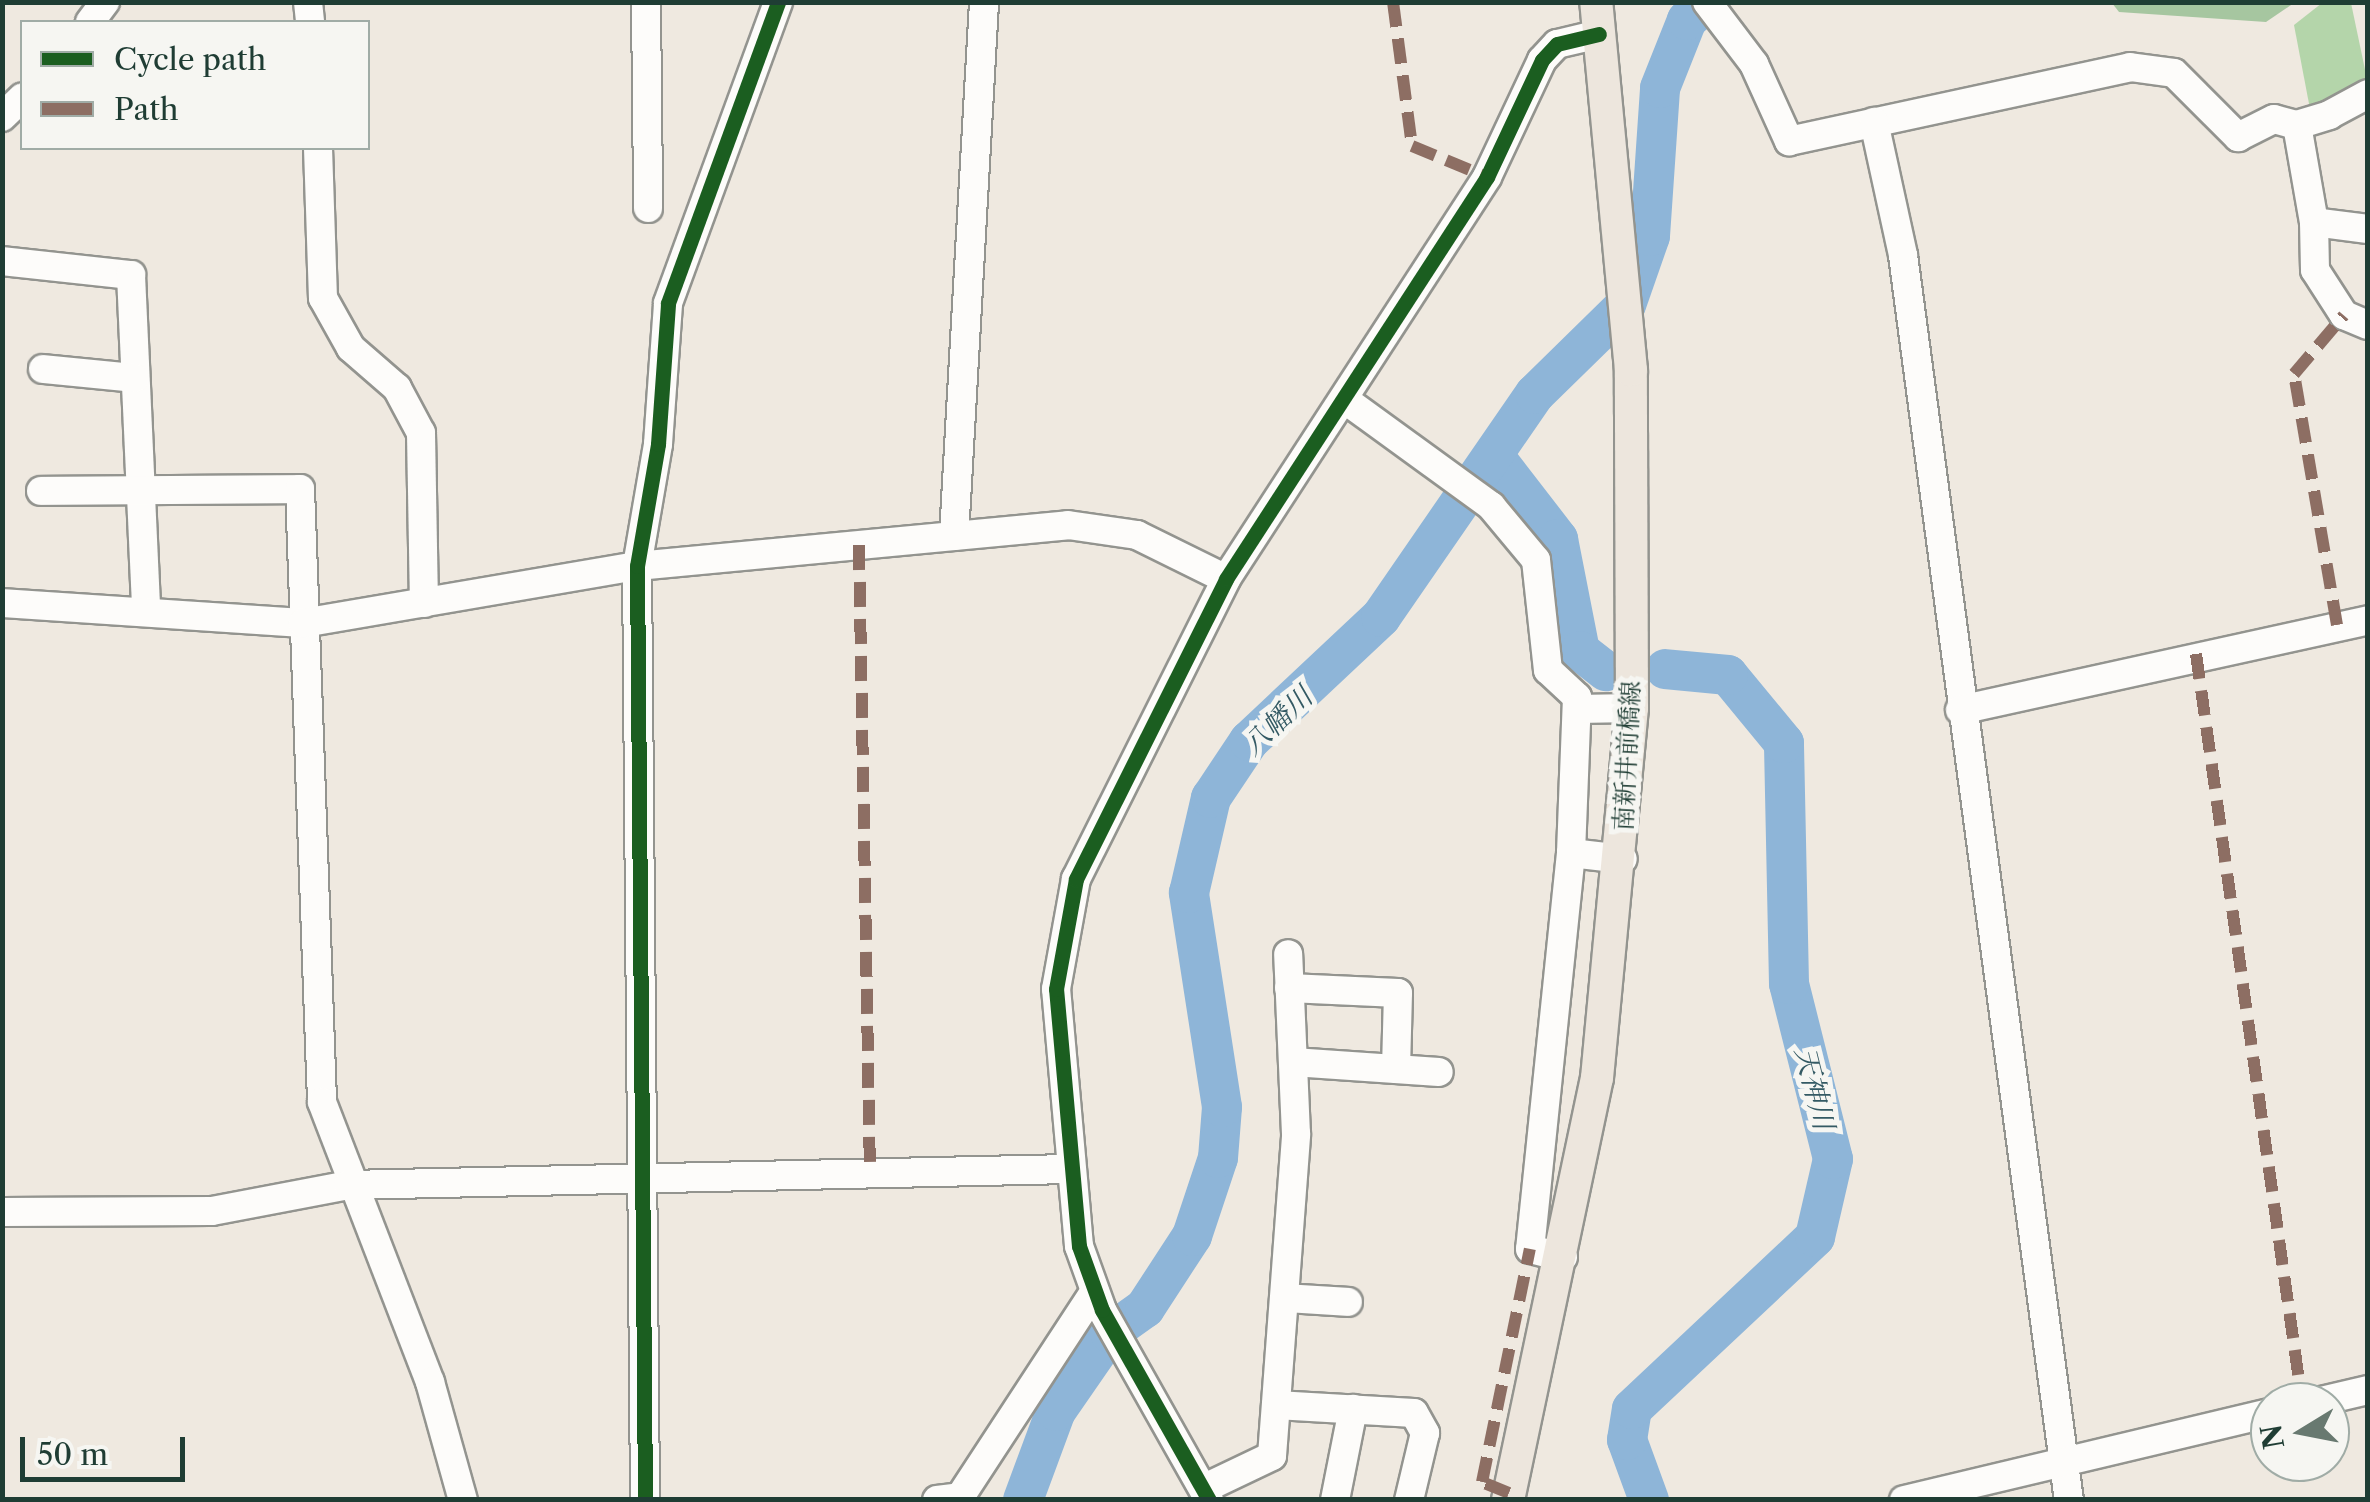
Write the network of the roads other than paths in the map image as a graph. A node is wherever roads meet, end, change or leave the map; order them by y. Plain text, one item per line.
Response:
1 (646, 2) edge
2 (778, 2) edge
3 (984, 2) edge
4 (1715, 12) edge
5 (1597, 18) edge
6 (2368, 94) edge
7 (1874, 122) junction
8 (2297, 126) junction
9 (318, 150) edge
10 (648, 208) dead end
11 (2314, 222) junction
12 (2368, 229) edge
13 (2, 262) edge
14 (2368, 326) edge
15 (43, 369) dead end
16 (135, 378) junction
17 (1348, 402) junction
18 (140, 484) junction
19 (41, 490) dead end
20 (954, 536) junction
21 (636, 566) junction
22 (1226, 579) junction
23 (2, 602) edge
24 (424, 603) junction
25 (146, 611) junction
26 (2368, 620) edge
27 (303, 623) junction
28 (1632, 708) junction
29 (1578, 709) junction
30 (1960, 710) junction
31 (1571, 853) junction
32 (1623, 859) junction
33 (1288, 954) dead end
34 (1289, 988) junction
35 (1293, 1062) junction
36 (1396, 1069) junction
37 (1439, 1072) dead end
38 (1071, 1169) junction
39 (641, 1178) junction
40 (348, 1185) junction
41 (2, 1212) edge
42 (1563, 1257) junction
43 (1285, 1298) junction
44 (1098, 1301) junction
45 (1348, 1302) dead end
46 (1276, 1405) junction
47 (1354, 1410) junction
48 (2250, 1418) edge
49 (2064, 1460) junction
50 (1208, 1493) edge
51 (464, 1500) edge
52 (645, 1500) edge
53 (937, 1500) edge
54 (1335, 1500) edge
55 (1409, 1500) edge
56 (1508, 1500) edge
57 (1904, 1500) edge
58 (2070, 1500) edge

1 - 10 street
2 - 21 street
3 - 20 street
4 - 7 street
5 - 17 street
5 - 28 main road, 南新井前橋線
6 - 8 street
7 - 8 street
7 - 30 street
8 - 11 street
9 - 24 street
11 - 12 street
11 - 14 street
13 - 16 street
15 - 16 street
16 - 18 street
17 - 22 street
17 - 29 street
18 - 19 street
18 - 25 street
18 - 27 street
20 - 21 street
20 - 22 street
21 - 24 street
21 - 39 street
22 - 38 street
23 - 25 street
24 - 27 street
25 - 27 street
26 - 30 street
27 - 40 street
28 - 29 street
28 - 32 main road, 南新井前橋線
29 - 31 street
30 - 49 street
31 - 32 street
31 - 42 street
32 - 42 main road, 南新井前橋線
33 - 34 street
34 - 35 street
34 - 36 street
35 - 36 street
35 - 43 street
36 - 37 street
38 - 39 street
38 - 44 street
39 - 40 street
39 - 52 street
40 - 41 street
40 - 51 street
42 - 56 main road, 南新井前橋線
43 - 45 street
43 - 46 street
44 - 50 street
44 - 53 street
46 - 47 street
46 - 50 street
47 - 54 street
47 - 55 street
48 - 49 street
49 - 57 street
49 - 58 street

